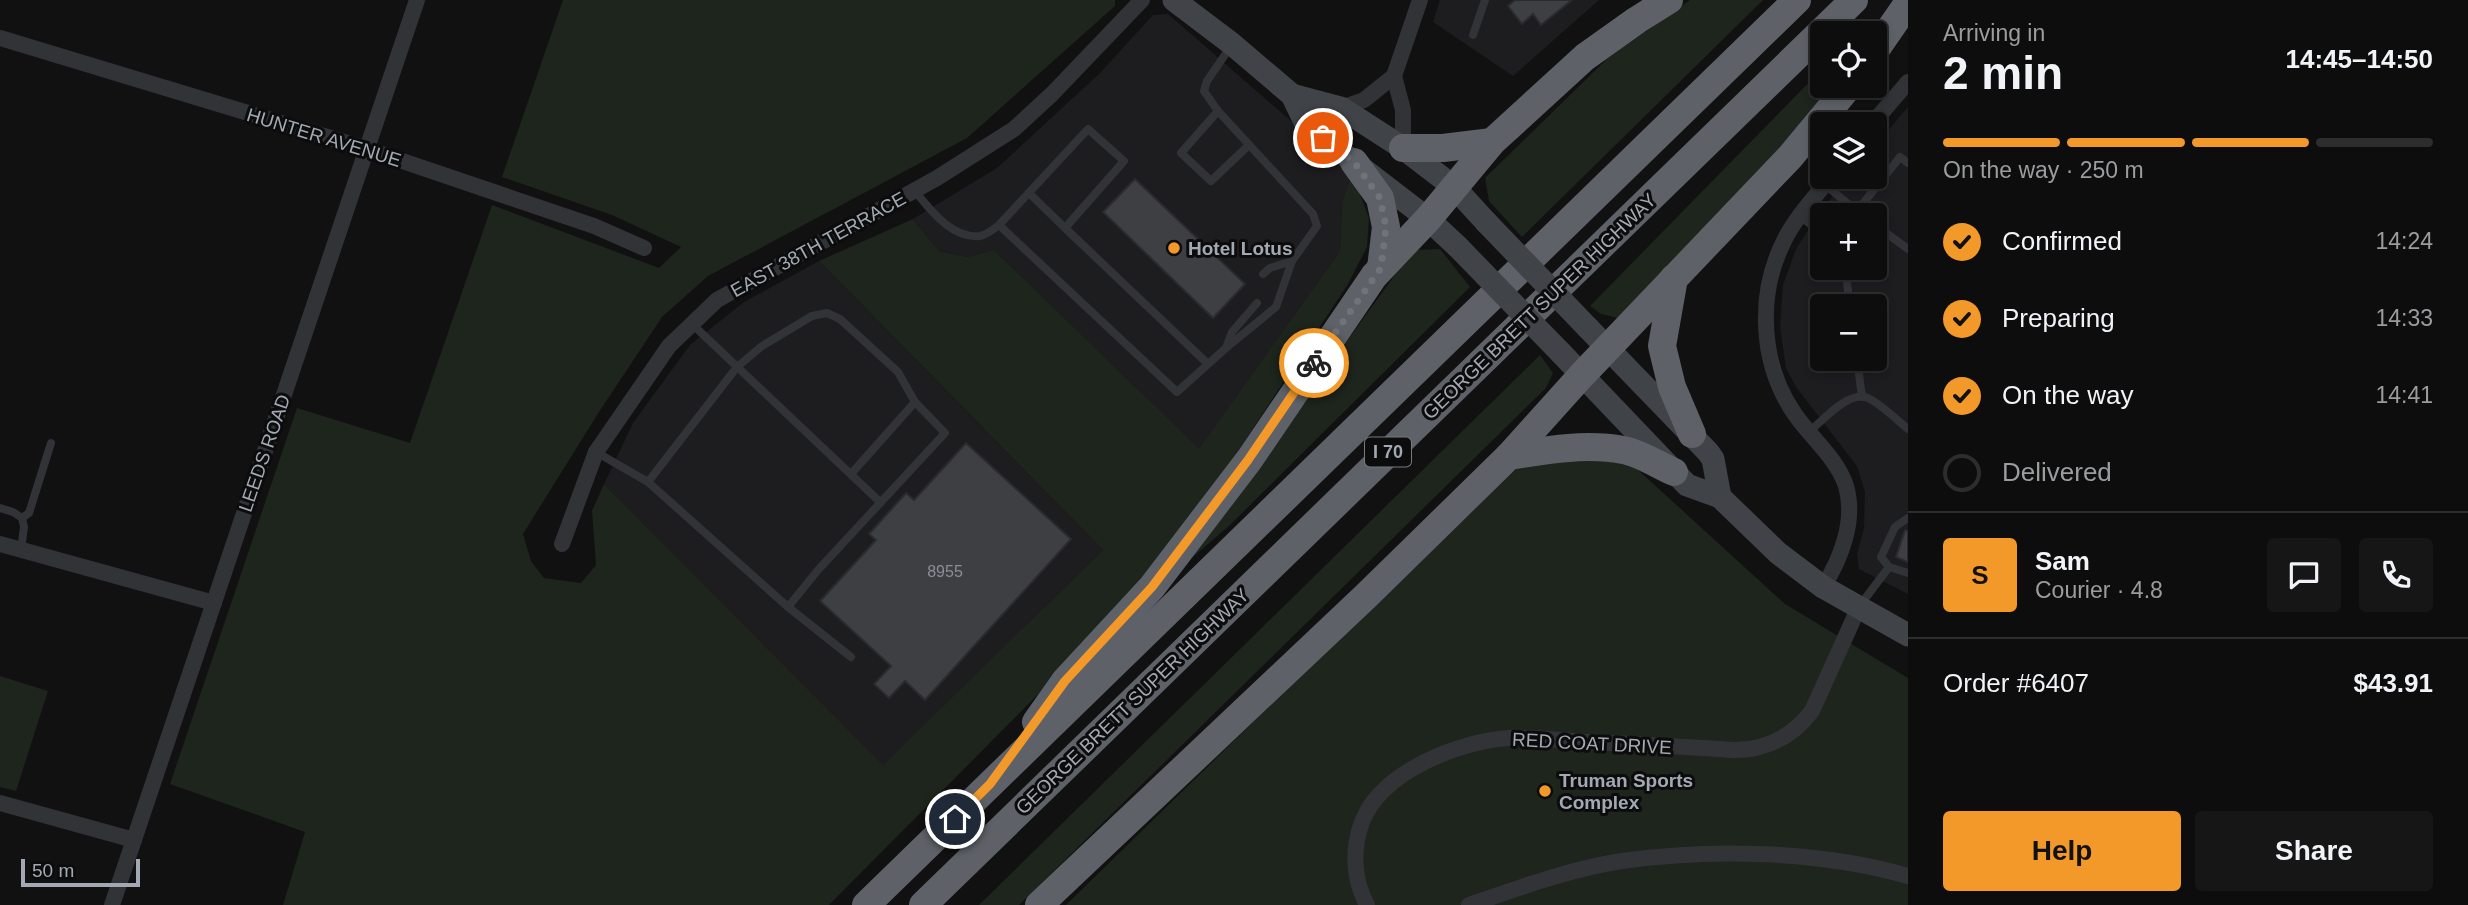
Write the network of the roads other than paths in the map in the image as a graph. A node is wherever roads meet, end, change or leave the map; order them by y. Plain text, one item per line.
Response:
1 (417, 0) edge
2 (1142, 0) edge
3 (1174, 0) edge
4 (1420, 0) edge
5 (1485, 0) edge
6 (1669, 0) edge
7 (1797, 0) edge
8 (1854, 0) edge
9 (1908, 3) edge
10 (1887, 33) edge
11 (1473, 35) dead end
12 (0, 38) edge
13 (1233, 44) junction
14 (1394, 76) junction
15 (1908, 82) edge
16 (1292, 95) junction
17 (1839, 98) edge
18 (1341, 108) junction
19 (1217, 111) junction
20 (1882, 112) edge
21 (1492, 142) junction
22 (1249, 145) junction
23 (1403, 148) junction
24 (367, 149) junction
25 (1354, 162) junction
26 (1908, 163) edge
27 (1454, 187) junction
28 (1822, 189) edge
29 (1836, 189) edge
30 (914, 190) junction
31 (1029, 193) junction
32 (1849, 203) edge
33 (1866, 203) edge
34 (1801, 217) junction
35 (1428, 219) junction
36 (1810, 224) edge
37 (999, 225) junction
38 (1065, 229) junction
39 (1887, 233) edge
40 (644, 248) dead end
41 (1908, 248) edge
42 (1292, 261) junction
43 (1381, 268) junction
44 (1263, 274) dead end
45 (1674, 278) junction
46 (1256, 303) dead end
47 (692, 324) junction
48 (1226, 348) junction
49 (1607, 349) junction
50 (1208, 364) junction
51 (737, 368) junction
52 (1859, 371) edge
53 (1581, 376) junction
54 (1862, 397) junction
55 (915, 402) junction
56 (1907, 427) edge
57 (1809, 432) junction
58 (1692, 434) junction
59 (51, 443) dead end
60 (596, 452) junction
61 (1509, 456) junction
62 (1674, 472) junction
63 (851, 474) junction
64 (648, 482) junction
65 (1720, 496) junction
66 (880, 502) junction
67 (0, 508) edge
68 (1908, 517) edge
69 (22, 518) junction
70 (0, 544) edge
71 (562, 544) dead end
72 (21, 550) junction
73 (1889, 567) junction
74 (1908, 573) edge
75 (1823, 587) junction
76 (214, 603) junction
77 (788, 607) junction
78 (1858, 609) junction
79 (1908, 635) edge
80 (850, 657) dead end
81 (990, 784) junction
82 (0, 803) edge
83 (134, 839) junction
84 (1908, 876) edge
85 (112, 905) edge
86 (866, 905) edge
87 (923, 905) edge
88 (1039, 905) edge
89 (1367, 905) edge
90 (1469, 905) edge

1 - 24 street, LEEDS ROAD
2 - 30 street, EAST 38TH TERRACE
3 - 13 main road
4 - 14 street
5 - 11 lane
6 - 21 highway
7 - 81 highway, GEORGE BRETT SUPER HIGHWAY / I 70
8 - 87 highway, GEORGE BRETT SUPER HIGHWAY / I 70
9 - 10 highway
12 - 24 street, HUNTER AVENUE
13 - 16 main road
13 - 19 lane
14 - 18 street
14 - 23 street
15 - 20 street
16 - 18 main road
16 - 25 main road
17 - 45 highway
18 - 23 main road
19 - 22 lane
19 - 22 lane
21 - 23 highway
21 - 27 highway
22 - 42 lane
23 - 27 main road
24 - 40 street, HUNTER AVENUE
24 - 76 street, LEEDS ROAD
25 - 35 main road
25 - 43 highway
26 - 33 lane
27 - 35 highway
27 - 49 main road, bridge
28 - 34 street
29 - 32 lane
30 - 37 lane
30 - 47 street, EAST 38TH TERRACE
31 - 37 lane
31 - 38 lane
31 - 38 lane
34 - 36 lane
34 - 57 street
35 - 43 highway
35 - 53 main road, bridge
37 - 50 lane
38 - 50 lane
39 - 41 lane
42 - 44 lane
42 - 48 lane
43 - 81 highway
45 - 49 highway
45 - 58 highway
46 - 48 lane
47 - 51 lane
47 - 60 street, EAST 38TH TERRACE
48 - 50 lane
49 - 53 highway
49 - 58 main road
51 - 55 lane
51 - 63 lane
51 - 64 lane
52 - 54 lane
53 - 61 highway
53 - 62 main road
54 - 56 lane
54 - 57 lane
55 - 63 lane
55 - 66 lane
57 - 75 street
58 - 65 main road
59 - 69 lane
60 - 64 lane
60 - 71 street, EAST 38TH TERRACE
61 - 62 highway
61 - 88 highway
62 - 65 main road
63 - 66 lane
64 - 77 lane
65 - 75 main road
66 - 77 lane
67 - 69 lane
68 - 73 lane
69 - 72 lane
70 - 72 street
72 - 76 street
73 - 74 lane
73 - 78 lane
75 - 78 main road
76 - 83 street, LEEDS ROAD
77 - 80 lane
78 - 79 main road
78 - 89 street, RED COAT DRIVE
81 - 86 highway, GEORGE BRETT SUPER HIGHWAY / I 70
82 - 83 street
83 - 85 street, LEEDS ROAD
84 - 90 street

